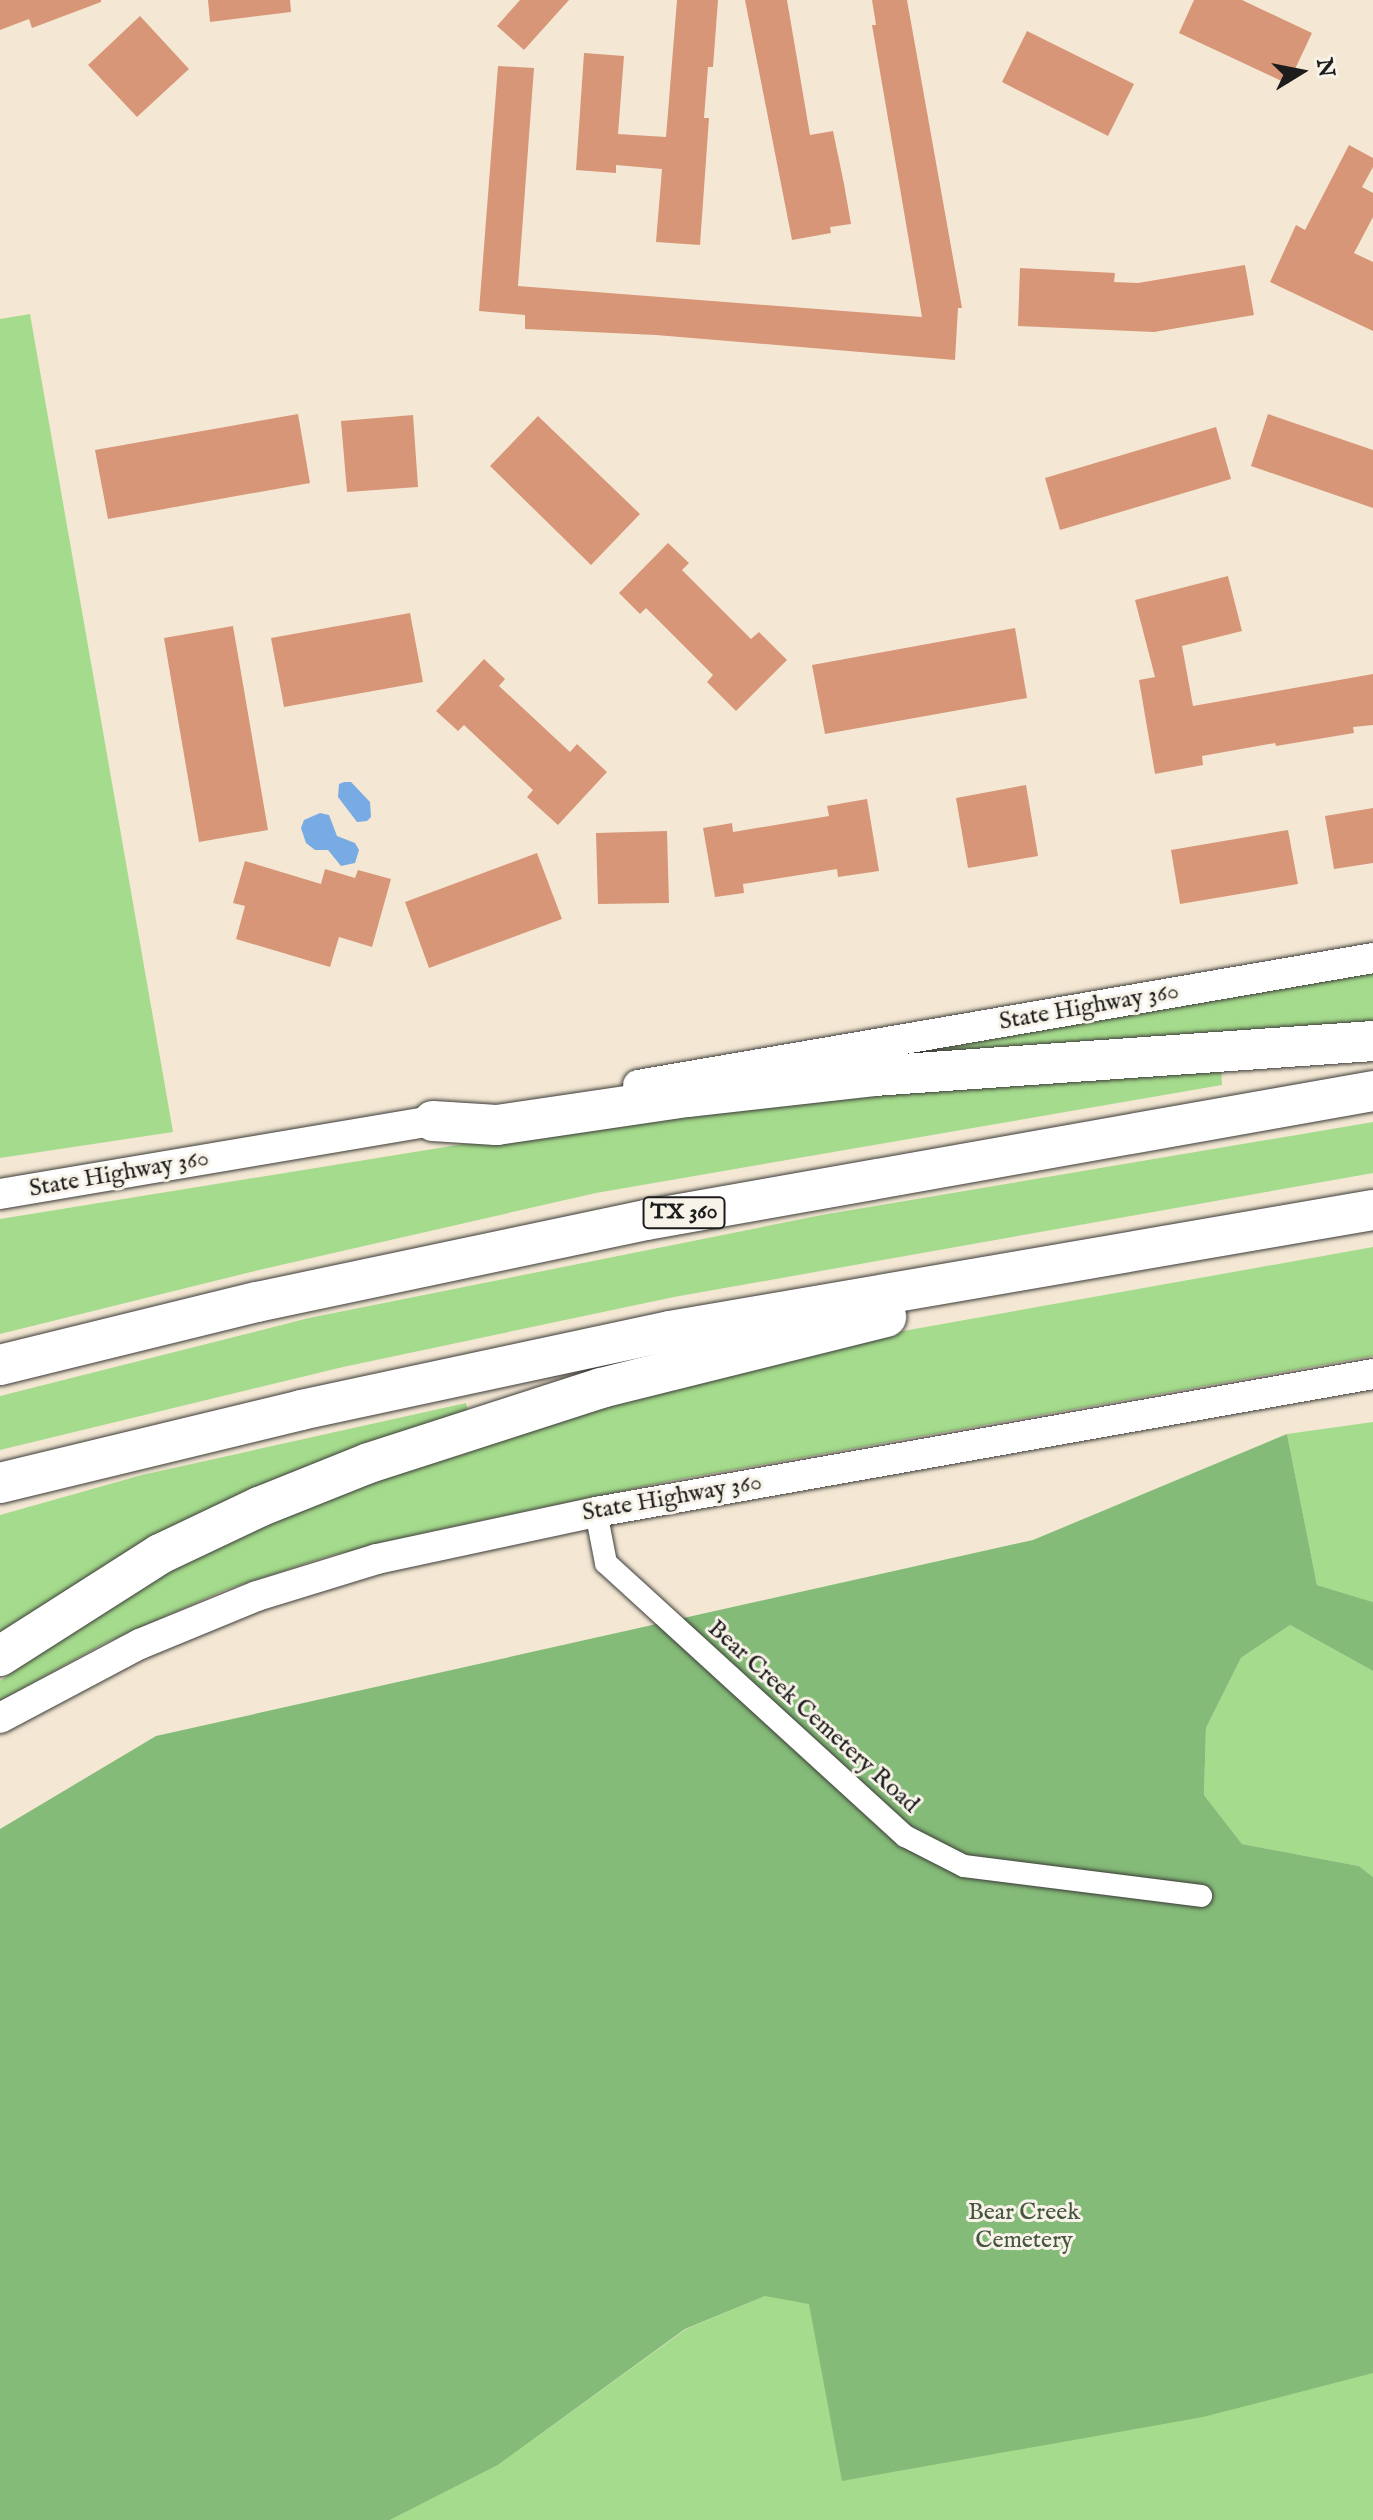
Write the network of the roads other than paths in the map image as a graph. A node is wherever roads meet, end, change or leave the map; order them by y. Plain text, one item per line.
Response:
1 (1373, 958) edge
2 (1373, 1041) edge
3 (1373, 1091) edge
4 (433, 1121) junction
5 (0, 1194) edge
6 (1373, 1210) edge
7 (961, 1278) junction
8 (0, 1365) edge
9 (1373, 1374) edge
10 (0, 1483) edge
11 (596, 1512) junction
12 (0, 1656) edge
13 (0, 1718) edge
14 (1201, 1896) dead end

1 - 4 main road, State Highway 360
2 - 4 highway
3 - 8 highway, TX 360
4 - 5 main road, State Highway 360
6 - 7 highway
7 - 10 highway
7 - 12 highway
9 - 11 main road, State Highway 360
11 - 13 main road, State Highway 360
11 - 14 street, Bear Creek Cemetery Road

